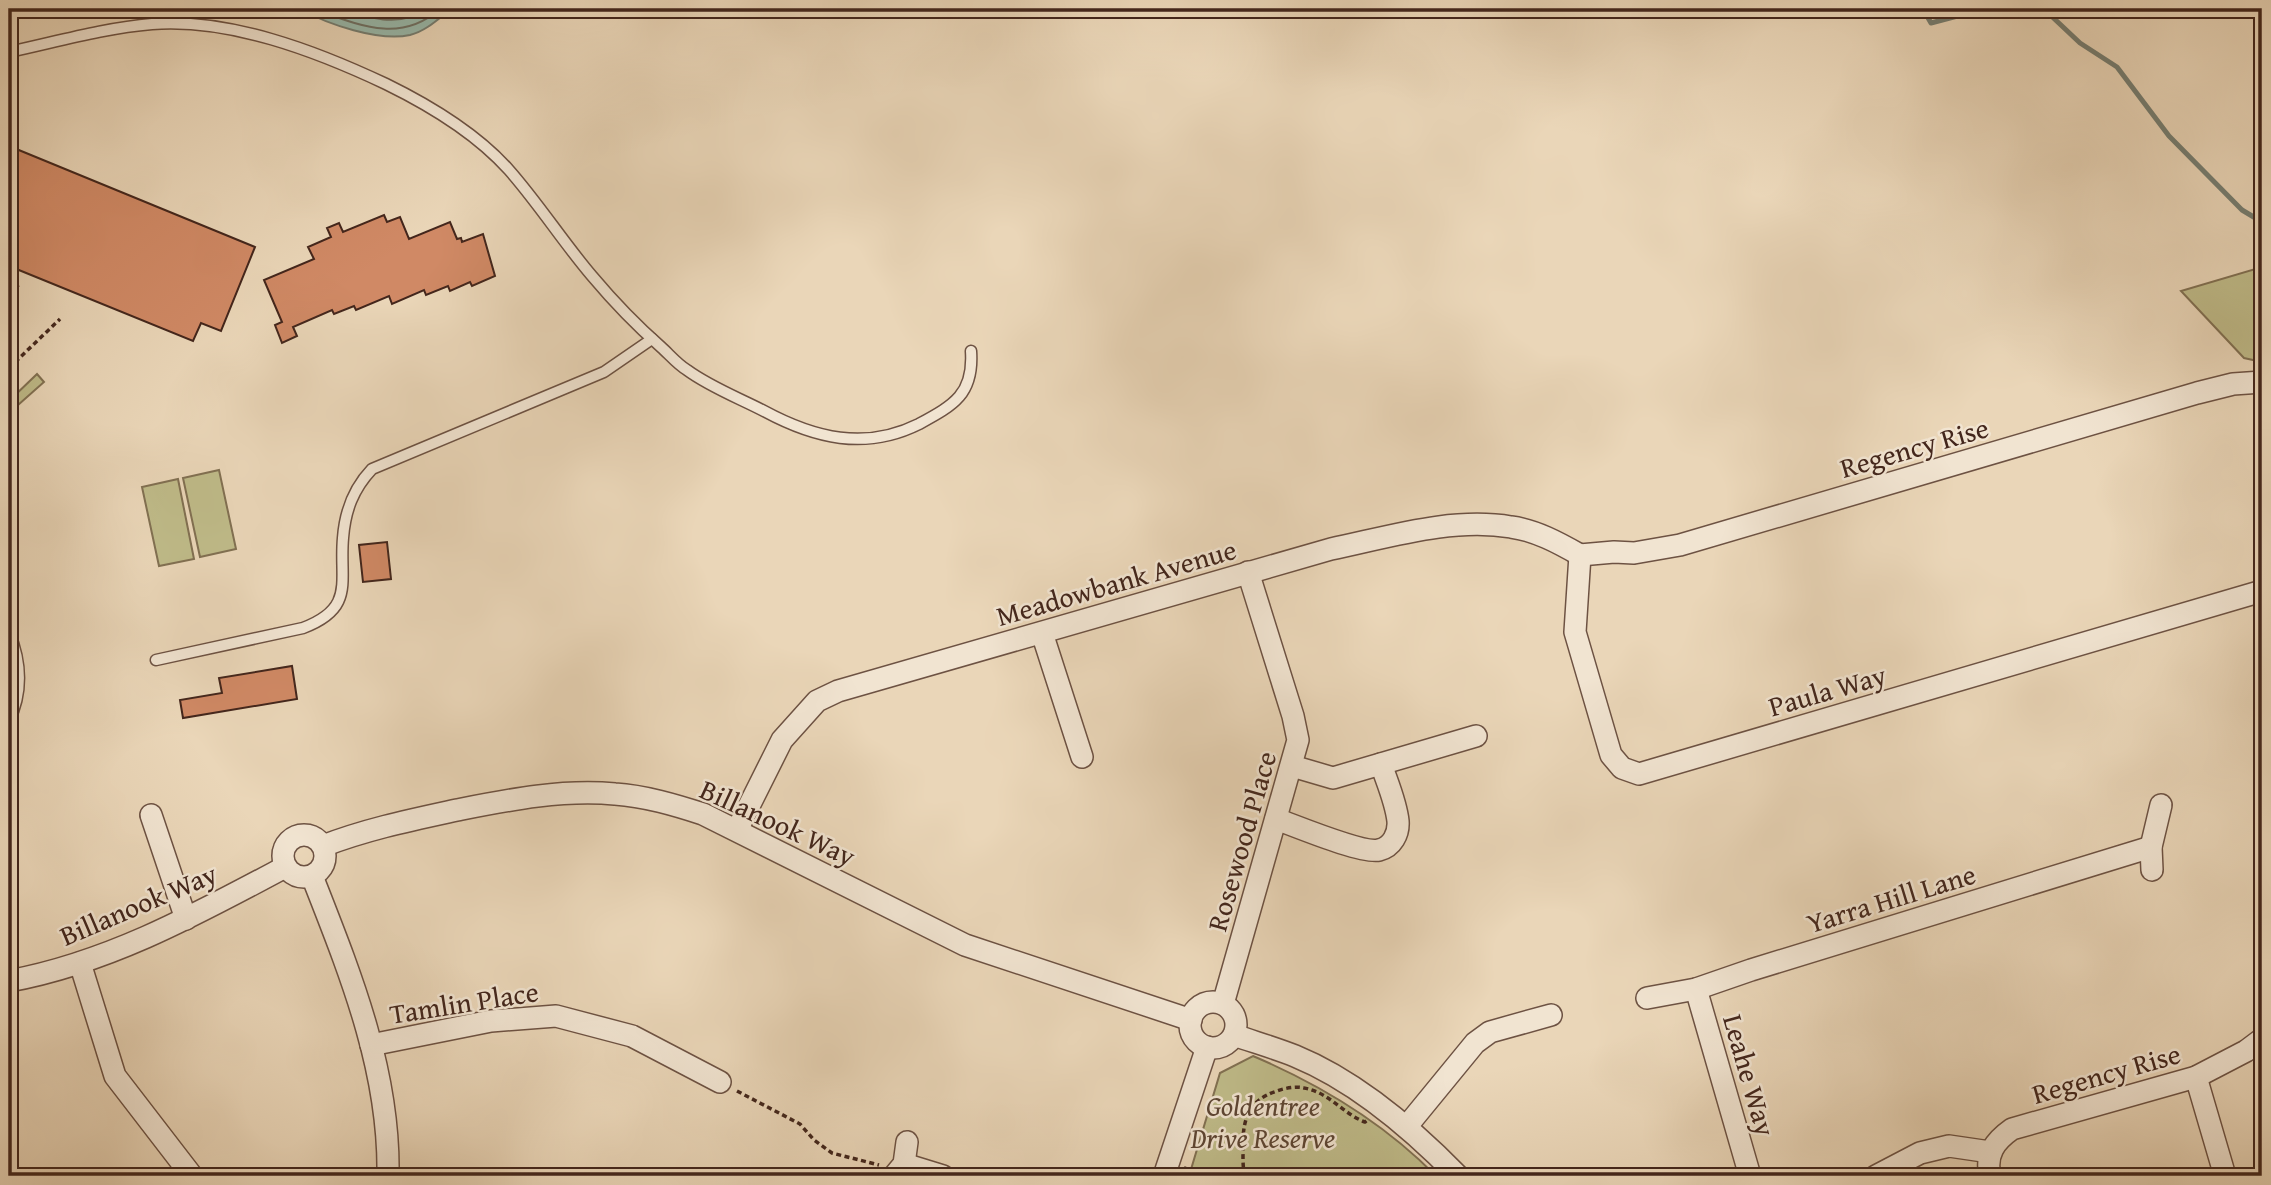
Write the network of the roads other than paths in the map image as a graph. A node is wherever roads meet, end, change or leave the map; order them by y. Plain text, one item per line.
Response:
1 (9, 52) edge
2 (652, 339) junction
3 (971, 351) dead end
4 (2262, 382) edge
5 (1580, 555) junction
6 (1248, 572) junction
7 (2262, 591) edge
8 (9, 632) edge
9 (1041, 633) junction
10 (12, 652) edge
11 (156, 660) dead end
12 (9, 721) edge
13 (1476, 736) dead end
14 (1082, 757) dead end
15 (1381, 764) junction
16 (1292, 766) junction
17 (2161, 805) dead end
18 (151, 815) dead end
19 (1276, 820) junction
20 (737, 830) junction
21 (323, 846) junction
22 (2151, 847) junction
23 (285, 867) junction
24 (2152, 870) dead end
25 (312, 876) junction
26 (186, 919) junction
27 (80, 963) junction
28 (9, 981) edge
29 (1696, 989) junction
30 (1647, 998) dead end
31 (1223, 1004) junction
32 (1551, 1015) dead end
33 (1191, 1020) junction
34 (1234, 1035) junction
35 (2262, 1039) edge
36 (371, 1045) junction
37 (1207, 1048) junction
38 (2196, 1077) junction
39 (720, 1082) road end
40 (1407, 1126) junction
41 (907, 1142) dead end
42 (1990, 1152) junction
43 (1167, 1169) edge
44 (899, 1171) edge
45 (188, 1175) edge
46 (388, 1176) edge
47 (943, 1176) edge
48 (1458, 1176) edge
49 (1749, 1176) edge
50 (1876, 1176) edge
51 (1990, 1176) edge
52 (2225, 1176) edge

1 - 2 lane
2 - 3 lane
2 - 11 lane
4 - 5 street, Regency Rise
5 - 6 street, Meadowbank Avenue
5 - 7 street, Paula Way
6 - 9 street, Meadowbank Avenue
6 - 16 street, Rosewood Place
8 - 10 lane
9 - 14 street
9 - 20 street, Meadowbank Avenue
10 - 12 lane
13 - 15 street
15 - 16 street
15 - 19 street
16 - 19 street, Rosewood Place
17 - 22 street
18 - 26 street
19 - 31 street, Rosewood Place
20 - 21 street, Billanook Way
20 - 33 street, Billanook Way
21 - 23 street
21 - 25 street
22 - 24 street
22 - 29 street, Yarra Hill Lane
23 - 25 street
23 - 26 street, Billanook Way
25 - 36 street
26 - 27 street, Billanook Way
27 - 28 street, Billanook Way
27 - 45 street
29 - 30 street, Yarra Hill Lane
29 - 49 street, Leahe Way
31 - 33 street
31 - 34 street
32 - 40 street
33 - 37 street
34 - 37 street
34 - 40 street
35 - 38 street, Regency Rise
36 - 39 street, Tamlin Place
36 - 46 street
37 - 43 street
38 - 42 street, Regency Rise
38 - 52 street
40 - 48 street
41 - 44 street
42 - 50 street
42 - 51 street
44 - 47 street

